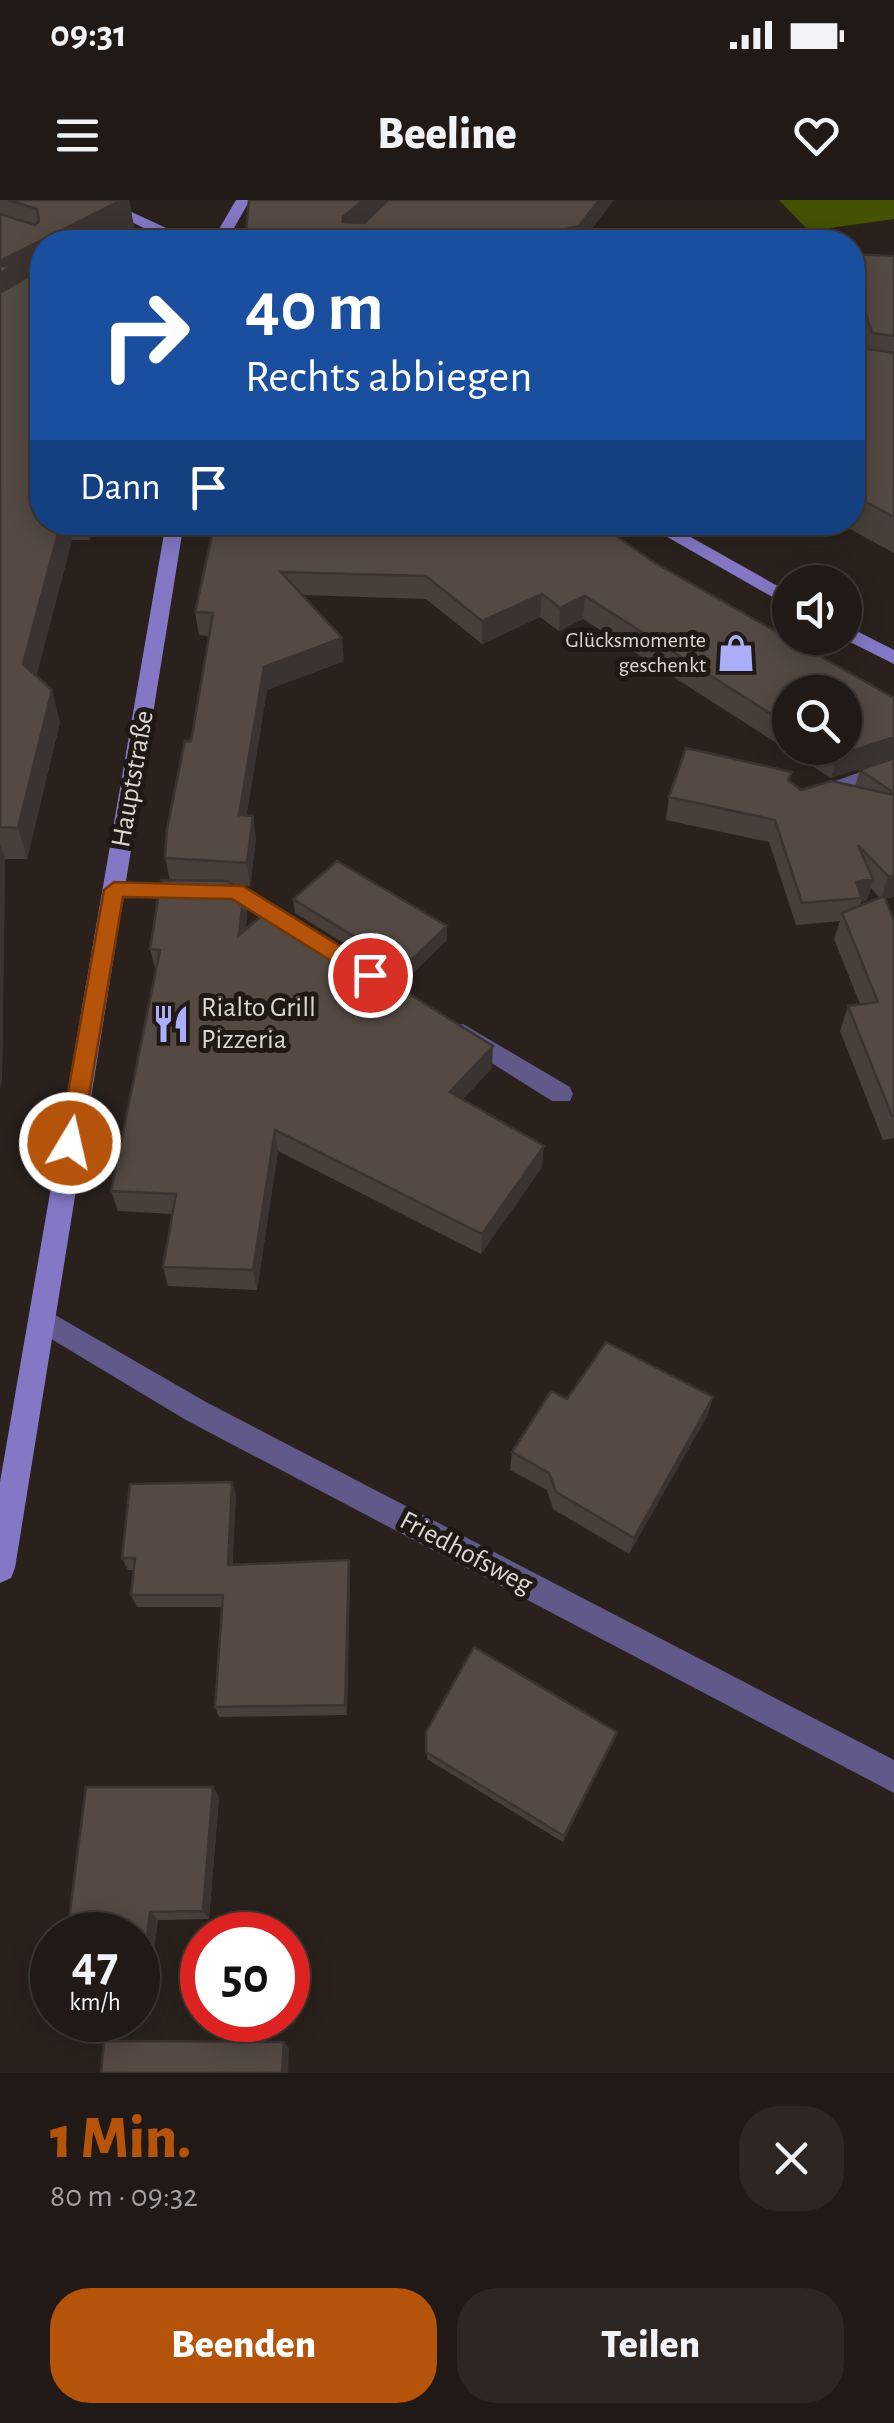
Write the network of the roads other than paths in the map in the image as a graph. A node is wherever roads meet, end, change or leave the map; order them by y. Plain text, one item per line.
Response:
1 (94, 200) edge
2 (243, 200) edge
3 (159, 230) edge
4 (225, 230) edge
5 (173, 535) edge
6 (673, 535) edge
7 (772, 591) edge
8 (862, 640) edge
9 (894, 658) edge
10 (894, 766) edge
11 (797, 802) edge
12 (114, 890) junction
13 (308, 936) edge
14 (443, 1020) edge
15 (561, 1094) dead end
16 (43, 1320) junction
17 (0, 1568) edge
18 (894, 1777) edge

1 - 3 main road
2 - 4 main road
5 - 12 main road, Hauptstraße
6 - 7 main road
8 - 9 main road
10 - 11 street
12 - 13 street
12 - 16 main road, Hauptstraße
14 - 15 street
16 - 17 main road, Hauptstraße
16 - 18 street, Friedhofsweg

